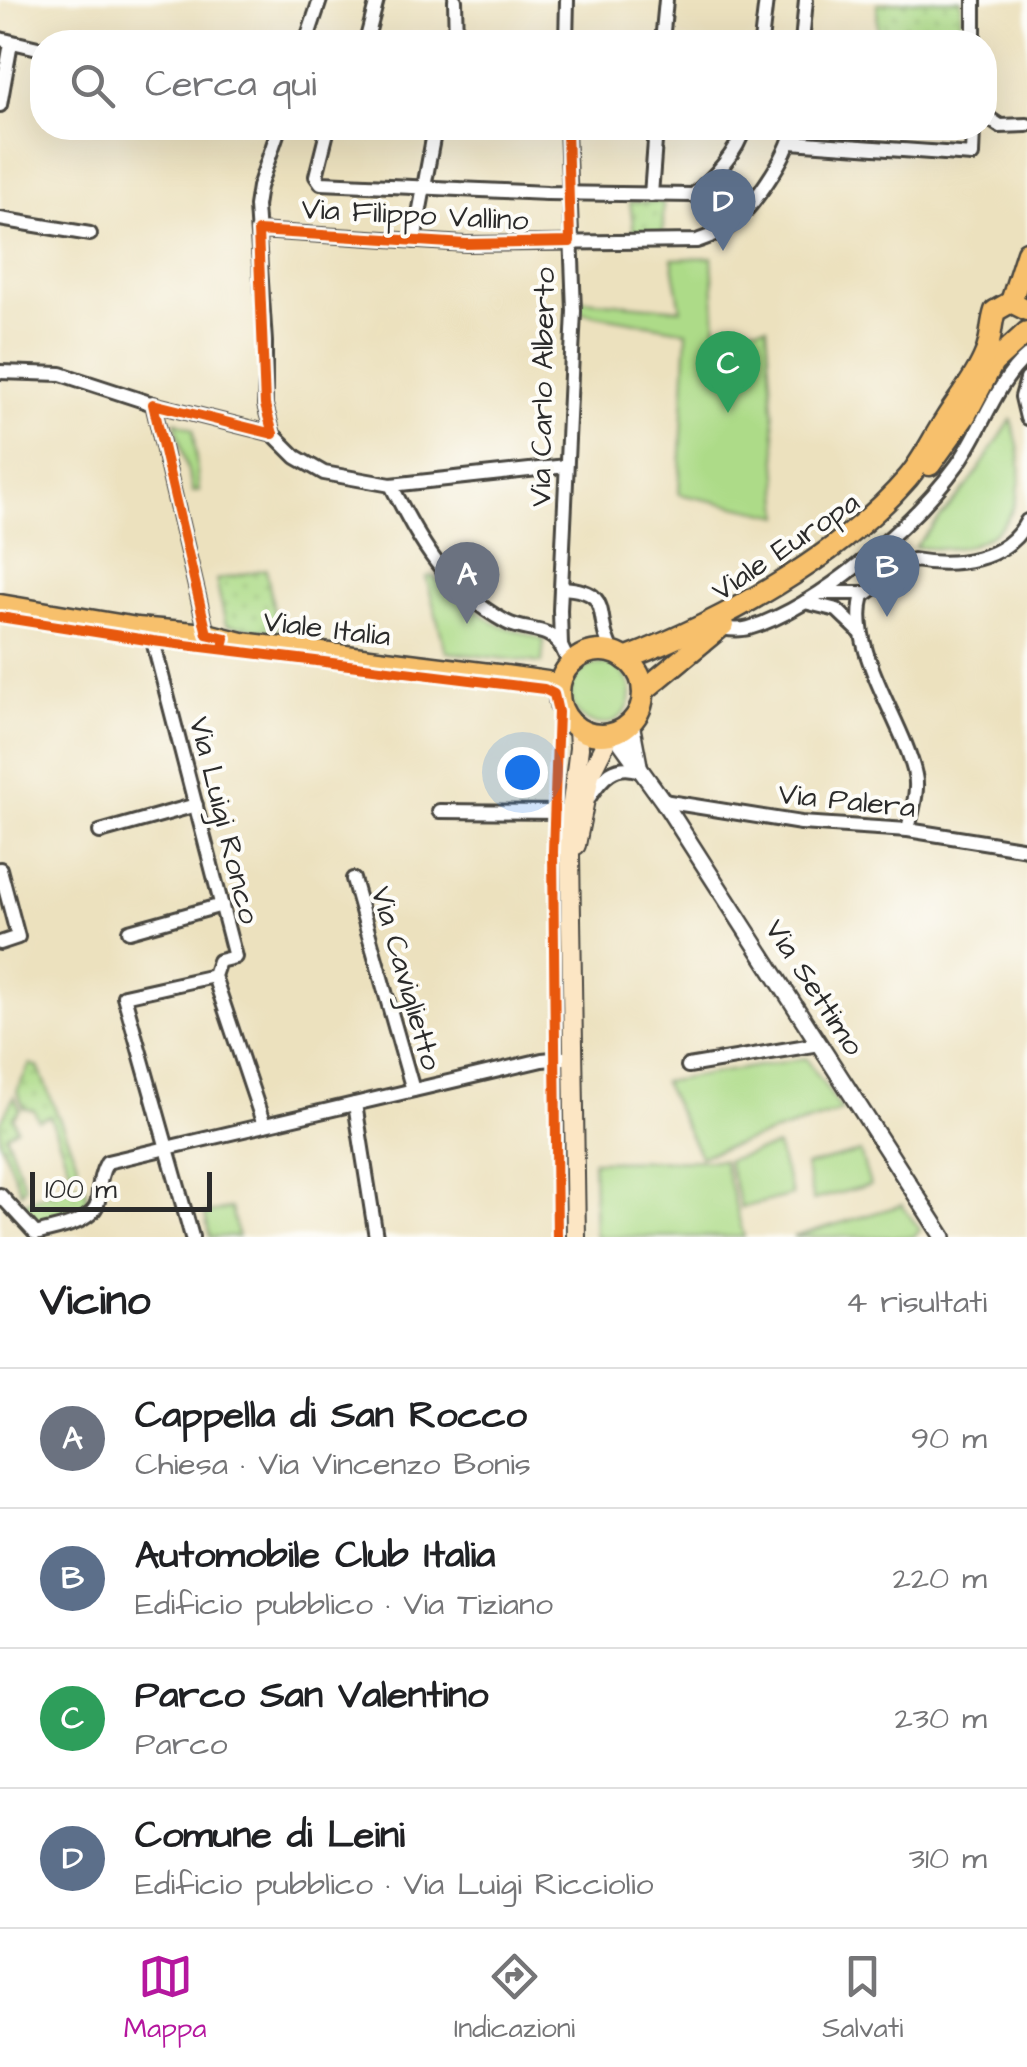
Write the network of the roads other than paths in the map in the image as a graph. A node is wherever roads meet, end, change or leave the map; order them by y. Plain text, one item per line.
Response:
1 (320, 0) edge
2 (378, 0) edge
3 (455, 0) edge
4 (566, 0) edge
5 (666, 0) edge
6 (766, 0) edge
7 (806, 0) edge
8 (974, 0) edge
9 (311, 30) edge
10 (369, 30) edge
11 (456, 30) edge
12 (566, 30) edge
13 (663, 30) edge
14 (762, 30) edge
15 (803, 30) edge
16 (974, 30) edge
17 (6, 41) edge
18 (0, 104) edge
19 (997, 124) edge
20 (1027, 125) edge
21 (275, 140) edge
22 (325, 140) edge
23 (432, 140) edge
24 (567, 140) edge
25 (655, 140) edge
26 (740, 140) edge
27 (789, 140) edge
28 (837, 140) edge
29 (973, 140) edge
30 (422, 188) junction
31 (568, 192) junction
32 (651, 195) junction
33 (0, 219) edge
34 (258, 231) junction
35 (90, 234) dead end
36 (414, 241) junction
37 (570, 242) junction
38 (1027, 252) edge
39 (1019, 306) edge
40 (994, 329) junction
41 (1023, 343) edge
42 (0, 372) edge
43 (1027, 378) edge
44 (153, 404) junction
45 (1027, 418) edge
46 (273, 434) junction
47 (566, 466) junction
48 (390, 485) junction
49 (1027, 521) edge
50 (562, 588) junction
51 (818, 593) junction
52 (863, 594) junction
53 (805, 602) junction
54 (0, 605) edge
55 (718, 628) junction
56 (154, 629) junction
57 (862, 634) junction
58 (216, 636) junction
59 (619, 656) junction
60 (564, 668) junction
61 (643, 690) junction
62 (578, 729) junction
63 (618, 730) junction
64 (642, 771) junction
65 (662, 802) junction
66 (196, 805) junction
67 (576, 809) junction
68 (438, 811) dead end
69 (908, 830) junction
70 (100, 832) dead end
71 (1027, 850) edge
72 (0, 869) edge
73 (353, 879) dead end
74 (222, 906) junction
75 (129, 931) dead end
76 (0, 943) edge
77 (214, 976) junction
78 (819, 1044) junction
79 (574, 1057) junction
80 (688, 1066) dead end
81 (413, 1090) junction
82 (354, 1104) junction
83 (264, 1125) junction
84 (169, 1148) junction
85 (0, 1195) edge
86 (192, 1237) edge
87 (376, 1237) edge
88 (576, 1237) edge
89 (943, 1237) edge

1 - 9 street
2 - 10 street
3 - 11 street
4 - 12 street
5 - 13 street
6 - 14 street
7 - 15 street
8 - 16 street
17 - 18 street
19 - 20 street
21 - 34 street
22 - 30 street
23 - 30 street
24 - 31 street, Via Carlo Alberto
25 - 32 street
26 - 32 street
27 - 37 street, Via Filippo Vallino
28 - 29 street
30 - 31 street
30 - 36 street
31 - 32 street
31 - 37 street, Via Carlo Alberto
33 - 35 street
34 - 36 street, Via Filippo Vallino
34 - 46 street
36 - 37 street, Via Filippo Vallino
37 - 47 street, Via Carlo Alberto
38 - 39 main road
39 - 40 main road, Viale Europa
40 - 41 main road
40 - 59 main road, Viale Europa
41 - 51 street
41 - 55 main road, Viale Europa
42 - 44 street
43 - 45 street
44 - 46 street
44 - 58 street
46 - 48 street
47 - 48 street
47 - 50 street, Via Carlo Alberto
48 - 60 street
49 - 52 street
50 - 59 street
50 - 60 street, Via Carlo Alberto
51 - 52 street
51 - 53 street
52 - 57 street
53 - 55 street
53 - 57 street
54 - 56 main road, Viale Italia
55 - 61 main road, Viale Europa
56 - 58 main road, Viale Italia
56 - 66 street, Via Luigi Ronco
57 - 69 street
58 - 60 main road, Viale Italia
59 - 60 main road
59 - 61 main road
60 - 62 main road
61 - 63 main road
62 - 63 main road
62 - 67 main road
63 - 64 street, Via Settimo
63 - 67 main road
64 - 65 street, Via Settimo
64 - 67 street
65 - 69 street, Via Palera
65 - 78 street, Via Settimo
66 - 70 street
66 - 74 street, Via Luigi Ronco
67 - 68 street
67 - 79 main road
69 - 71 street, Via Palera
72 - 76 street
73 - 81 street, Via Caviglietto
74 - 75 street
74 - 77 street, Via Luigi Ronco
77 - 83 street
77 - 84 street
78 - 80 street
78 - 89 street, Via Settimo
79 - 81 street, Via Caviglietto
79 - 88 main road
81 - 82 street, Via Caviglietto
82 - 83 street, Via Caviglietto
82 - 87 street
83 - 84 street, Via Caviglietto
84 - 85 street, Via Caviglietto
84 - 86 street

